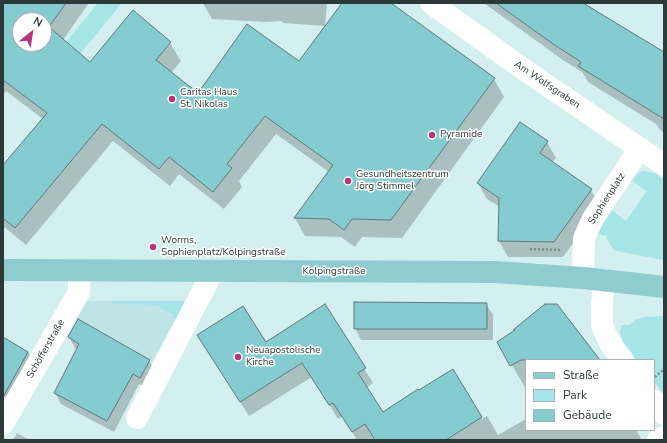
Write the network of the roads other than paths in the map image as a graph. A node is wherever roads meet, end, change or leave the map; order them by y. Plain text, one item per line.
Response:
1 (431, 3) edge
2 (640, 148) junction
3 (664, 165) edge
4 (3, 270) edge
5 (79, 271) junction
6 (212, 271) junction
7 (583, 278) junction
8 (604, 280) junction
9 (664, 287) edge
10 (622, 359) edge
11 (655, 402) edge
12 (664, 414) edge
13 (137, 418) dead end
14 (3, 424) edge
15 (664, 437) edge
16 (658, 440) edge

1 - 2 street, Am Wolfsgraben
2 - 3 street, Am Wolfsgraben
2 - 7 street, Sophienplatz
4 - 5 main road, Kolpingstraße
5 - 6 main road, Kolpingstraße
5 - 14 street, Schöfferstraße
6 - 7 main road, Kolpingstraße
6 - 13 street
7 - 8 main road, Kolpingstraße
8 - 9 main road, Kolpingstraße
8 - 10 street
11 - 12 street
15 - 16 street

